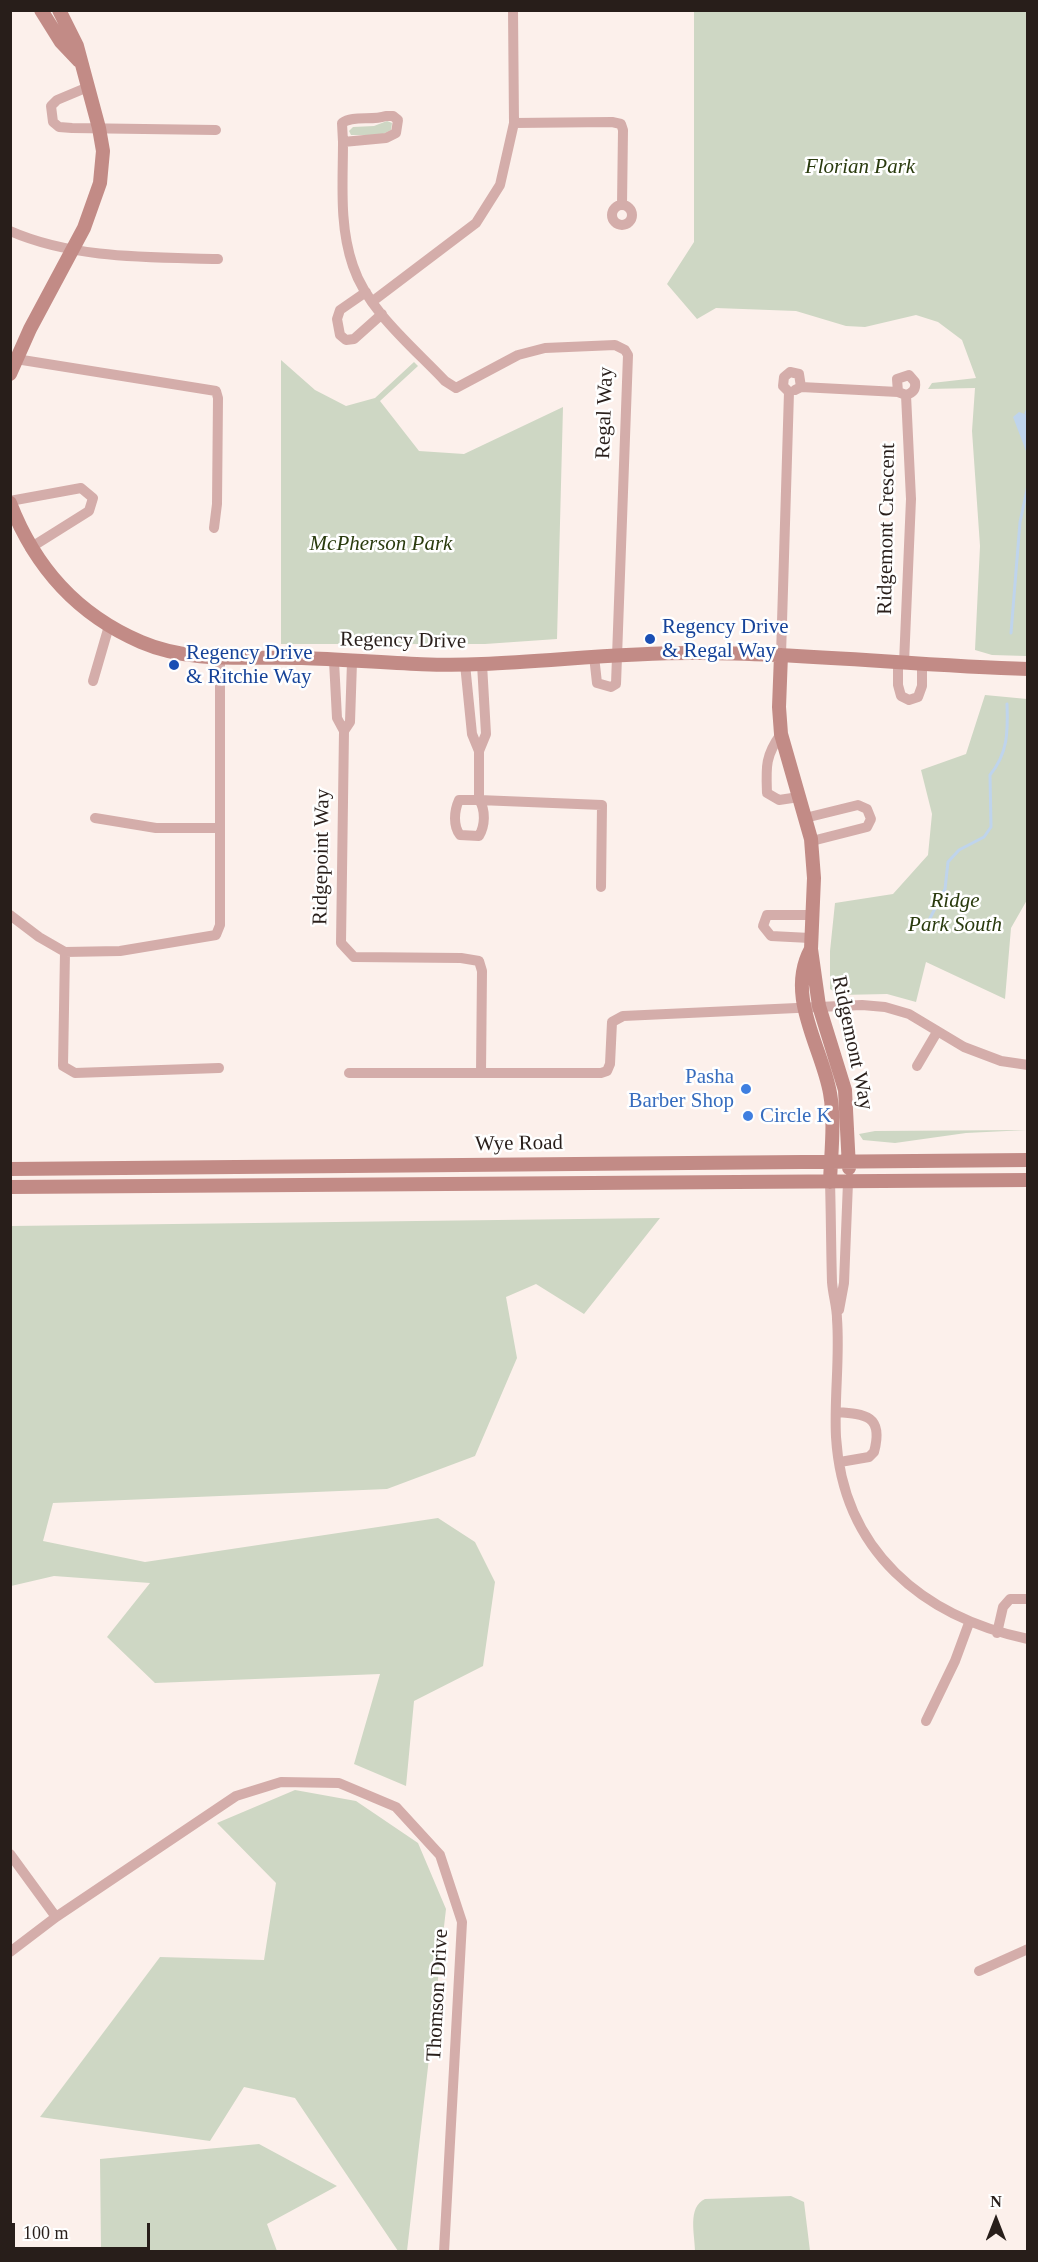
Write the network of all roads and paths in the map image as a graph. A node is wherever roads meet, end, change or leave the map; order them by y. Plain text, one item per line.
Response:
1 (41, 10) edge
2 (59, 10) edge
3 (513, 10) edge
4 (79, 61) junction
5 (88, 87) junction
6 (514, 123) junction
7 (99, 128) junction
8 (216, 130) dead end
9 (343, 142) junction
10 (622, 205) dead end
11 (10, 231) edge
12 (71, 249) junction
13 (218, 259) dead end
14 (370, 296) junction
15 (382, 314) junction
16 (16, 359) junction
17 (10, 374) edge
18 (801, 387) junction
19 (789, 392) junction
20 (10, 502) edge
21 (15, 526) edge
22 (214, 528) dead end
23 (30, 548) junction
24 (109, 626) junction
25 (617, 654) junction
26 (781, 655) junction
27 (594, 656) junction
28 (220, 658) junction
29 (334, 661) junction
30 (352, 662) junction
31 (901, 662) junction
32 (465, 664) junction
33 (482, 664) junction
34 (922, 664) junction
35 (1028, 669) edge
36 (93, 681) dead end
37 (344, 731) junction
38 (781, 734) junction
39 (479, 751) junction
40 (799, 797) junction
41 (95, 818) dead end
42 (806, 819) junction
43 (220, 828) junction
44 (812, 841) junction
45 (601, 887) dead end
46 (10, 915) edge
47 (811, 915) junction
48 (810, 944) junction
49 (65, 952) junction
50 (812, 1007) junction
51 (937, 1032) junction
52 (1028, 1065) edge
53 (918, 1066) dead end
54 (219, 1068) dead end
55 (349, 1073) dead end
56 (481, 1073) junction
57 (1028, 1160) edge
58 (831, 1161) junction
59 (849, 1161) junction
60 (10, 1169) edge
61 (1028, 1180) edge
62 (830, 1182) junction
63 (849, 1182) junction
64 (10, 1187) edge
65 (837, 1319) junction
66 (836, 1412) junction
67 (840, 1462) junction
68 (1028, 1599) edge
69 (969, 1623) junction
70 (997, 1633) junction
71 (1028, 1639) edge
72 (926, 1721) dead end
73 (10, 1854) edge
74 (56, 1917) junction
75 (1028, 1949) edge
76 (10, 1952) edge
77 (979, 1971) dead end
78 (444, 2252) edge

1 - 4 street
2 - 4 street
3 - 6 street
4 - 5 street
5 - 7 street
5 - 7 street
6 - 10 street
6 - 14 street
7 - 8 street
7 - 12 street
9 - 9 street
9 - 14 street, Regal Way
11 - 12 street
12 - 13 street
12 - 16 street
14 - 15 street, Regal Way
14 - 15 street
15 - 25 street, Regal Way
16 - 17 street
16 - 22 street
18 - 19 street, Ridgemont Crescent
18 - 19 street, Ridgemont Crescent
18 - 31 street, Ridgemont Crescent
19 - 26 street, Ridgemont Crescent
20 - 21 street, Regency Drive
20 - 23 street, Regency Drive
21 - 23 street, Regency Drive
23 - 24 street, Regency Drive
24 - 28 street, Regency Drive
24 - 36 street
25 - 26 street, Regency Drive
25 - 27 street, Regency Drive
25 - 27 street
26 - 31 street, Regency Drive
26 - 38 street, Ridgemont Way
27 - 33 street, Regency Drive
28 - 29 street, Regency Drive
28 - 43 street
29 - 30 street, Regency Drive
29 - 37 street, Ridgepoint Way
30 - 32 street, Regency Drive
30 - 37 street, Ridgepoint Way
31 - 34 street, Regency Drive
31 - 34 street
32 - 33 street, Regency Drive
32 - 39 street
33 - 39 street
34 - 35 street, Regency Drive
37 - 56 street, Ridgepoint Way
38 - 40 street, Ridgemont Way
38 - 40 street
39 - 45 street
40 - 42 street, Ridgemont Way
41 - 43 street
42 - 44 street, Ridgemont Way
42 - 44 street
43 - 49 street
44 - 47 street, Ridgemont Way
46 - 49 street
47 - 48 street, Ridgemont Way
47 - 48 street
48 - 50 street, Ridgemont Way
49 - 54 street
50 - 51 street
50 - 56 street
50 - 58 street, Ridgemont Way
50 - 59 street, Ridgemont Way
51 - 52 street
51 - 53 street
55 - 56 street
57 - 59 street, Wye Road
58 - 59 street, Wye Road
58 - 60 street, Wye Road
58 - 62 street, Ridgemont Way
59 - 63 street, Ridgemont Way
61 - 63 street, Wye Road
62 - 63 street, Wye Road
62 - 64 street, Wye Road
62 - 65 street
63 - 65 street
65 - 66 street
66 - 67 street
66 - 67 street
67 - 69 street
68 - 70 street
69 - 70 street
69 - 72 street
70 - 71 street
73 - 74 street
74 - 76 street, Thomson Drive
74 - 78 street, Thomson Drive
75 - 77 street

